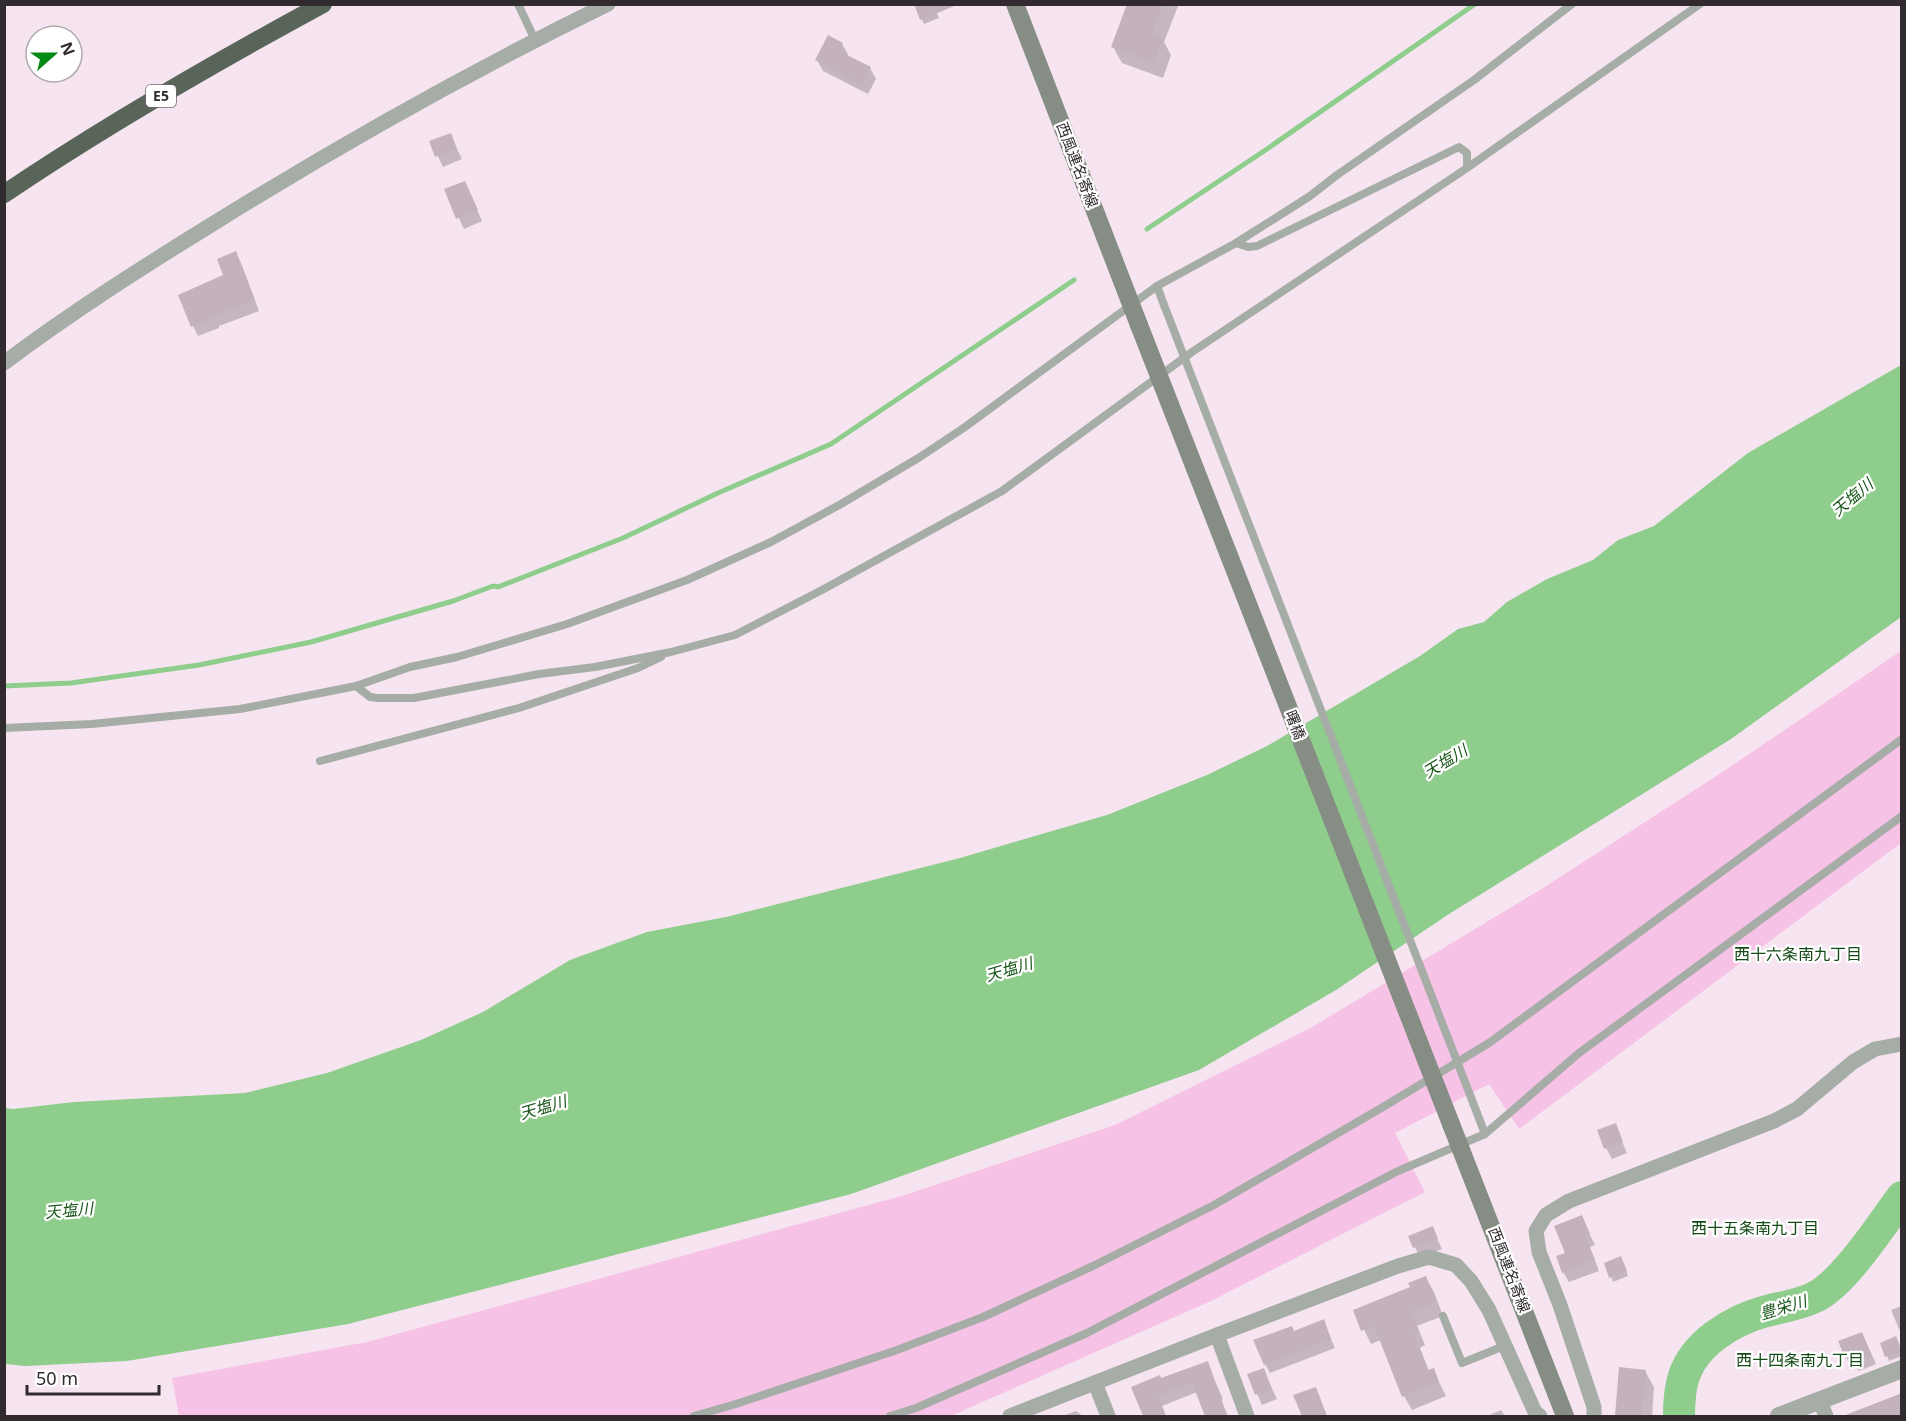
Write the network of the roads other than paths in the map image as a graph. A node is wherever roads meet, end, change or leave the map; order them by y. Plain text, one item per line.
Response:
1 (323, 4) edge
2 (518, 4) edge
3 (608, 4) edge
4 (1015, 4) edge
5 (1572, 4) edge
6 (1700, 4) edge
7 (535, 40) junction
8 (1467, 168) junction
9 (4, 194) edge
10 (1236, 243) junction
11 (1157, 286) junction
12 (1131, 304) junction
13 (1140, 324) joint
14 (5, 360) edge
15 (671, 652) junction
16 (356, 686) junction
17 (4, 728) edge
18 (1902, 739) edge
19 (320, 761) dead end
20 (1902, 816) edge
21 (1902, 1044) edge
22 (1451, 1124) joint
23 (1485, 1134) junction
24 (1460, 1145) junction
25 (1443, 1316) dead end
26 (1217, 1335) junction
27 (1504, 1346) junction
28 (1902, 1368) edge
29 (1095, 1383) junction
30 (1823, 1409) edge
31 (694, 1416) edge
32 (890, 1416) edge
33 (1010, 1416) edge
34 (1108, 1416) edge
35 (1247, 1416) edge
36 (1540, 1416) edge
37 (1565, 1416) edge
38 (1594, 1416) edge
39 (1779, 1416) edge

1 - 9 highway, E5
2 - 7 lane
3 - 7 street
4 - 12 main road, 西風連名寄線
5 - 10 lane
6 - 8 lane
7 - 14 street
8 - 10 lane
8 - 15 lane
10 - 11 lane
11 - 12 lane
11 - 23 lane, bridge
12 - 13 main road, 西風連名寄線
12 - 16 lane
13 - 22 main road, 曙橋, bridge
15 - 16 lane
15 - 19 lane
16 - 17 lane
18 - 31 lane
20 - 23 lane
21 - 38 street
22 - 24 main road, 西風連名寄線
23 - 24 lane
24 - 32 lane
24 - 37 main road, 西風連名寄線
25 - 27 lane
26 - 27 street
26 - 29 street
26 - 35 street
27 - 36 street
28 - 30 street
29 - 33 street
29 - 34 street
30 - 39 street

